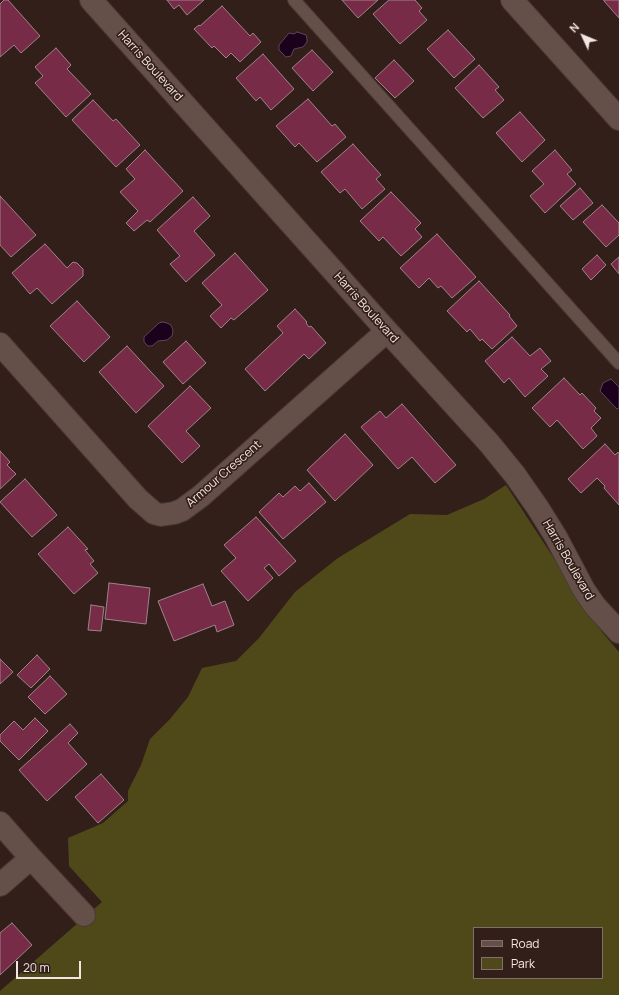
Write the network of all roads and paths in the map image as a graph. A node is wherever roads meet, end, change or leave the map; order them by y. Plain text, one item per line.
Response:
1 (91, 0) edge
2 (294, 0) edge
3 (512, 0) edge
4 (619, 120) edge
5 (387, 331) junction
6 (0, 344) edge
7 (619, 363) edge
8 (619, 632) edge
9 (0, 823) edge
10 (31, 858) junction
11 (0, 885) edge
12 (84, 915) dead end

1 - 5 street, Harris Boulevard
2 - 7 lane
3 - 4 street
5 - 6 street, Armour Crescent
5 - 8 street, Harris Boulevard
9 - 10 street
10 - 11 street
10 - 12 street

